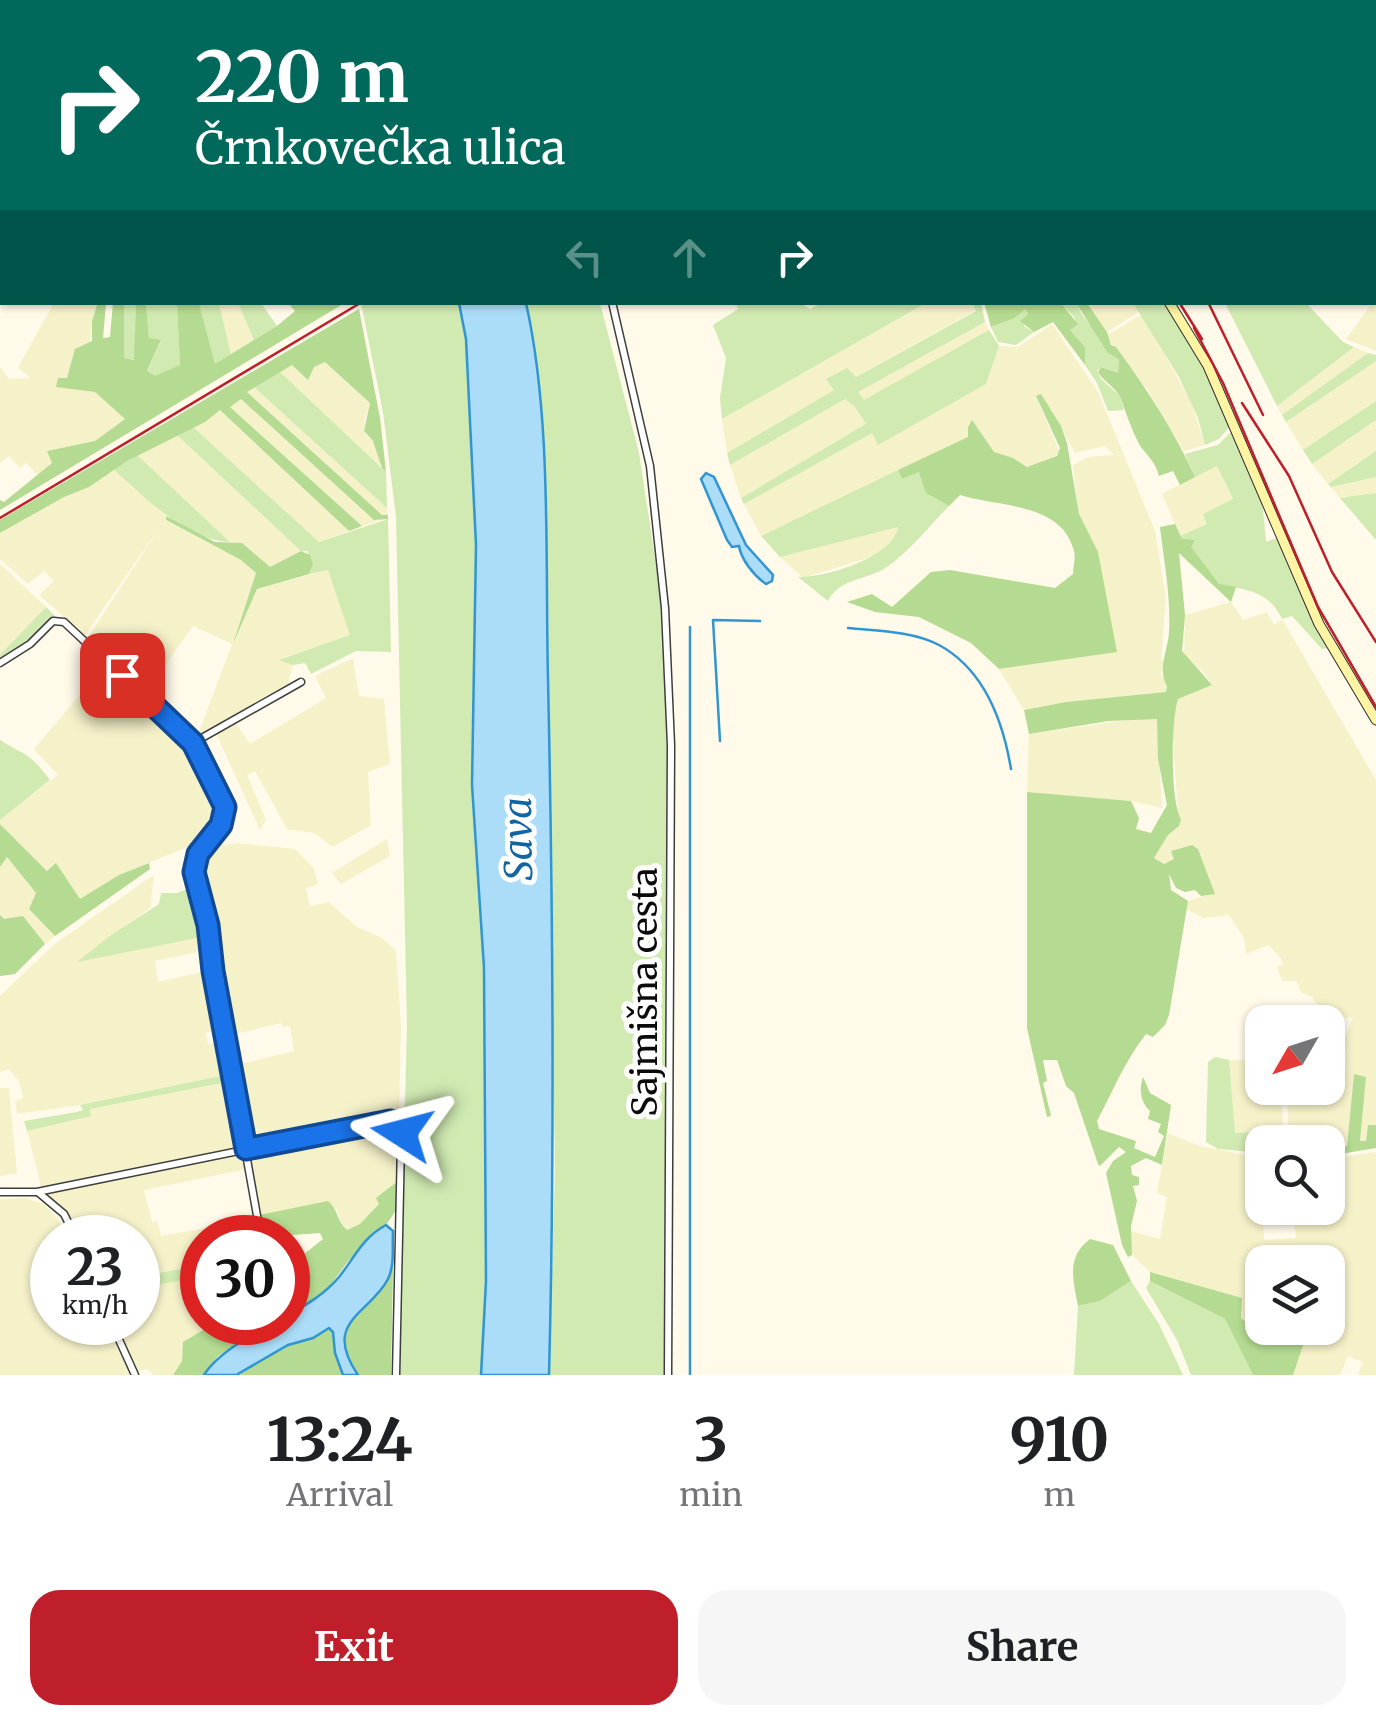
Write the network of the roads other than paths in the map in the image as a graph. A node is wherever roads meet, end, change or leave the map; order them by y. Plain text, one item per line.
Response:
1 (613, 305) edge
2 (1172, 305) edge
3 (0, 663) edge
4 (301, 682) dead end
5 (1376, 720) edge
6 (193, 743) junction
7 (246, 1149) junction
8 (0, 1192) edge
9 (37, 1192) junction
10 (64, 1215) edge
11 (257, 1215) edge
12 (121, 1345) edge
13 (134, 1375) edge
14 (396, 1375) edge
15 (668, 1375) edge

1 - 15 street, Sajmišna cesta
2 - 5 main road
3 - 6 street
4 - 6 street
6 - 7 street
7 - 9 street
7 - 11 street
7 - 14 street
8 - 9 street
9 - 10 street
12 - 13 street

